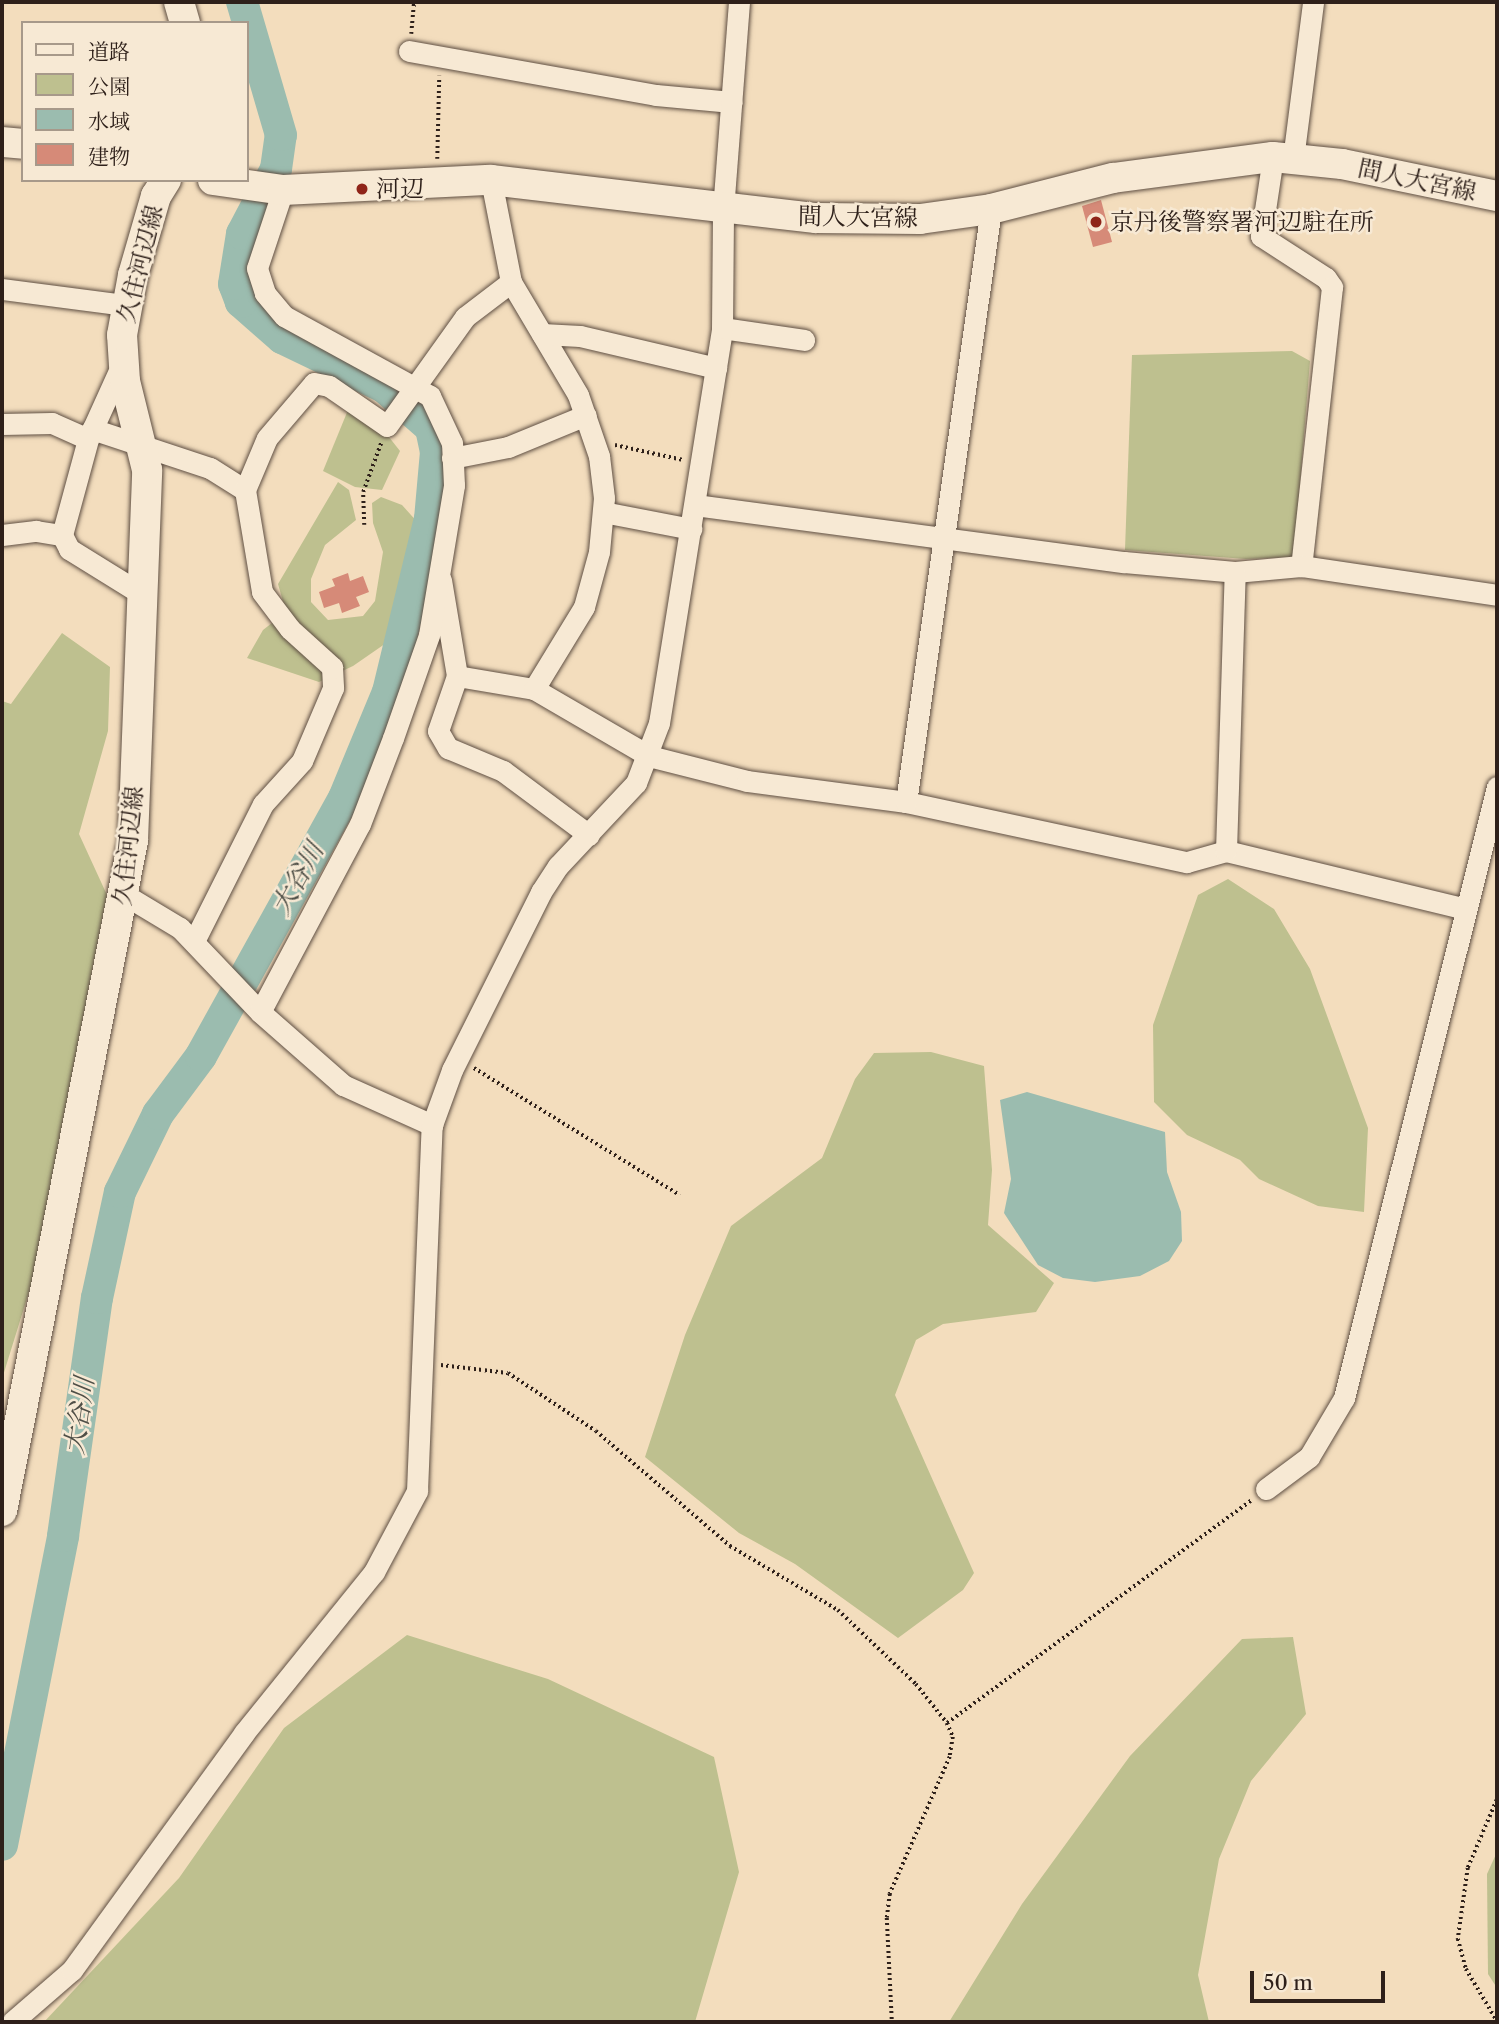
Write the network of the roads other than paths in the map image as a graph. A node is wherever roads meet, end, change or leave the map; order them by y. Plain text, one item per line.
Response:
1 (179, 2) edge
2 (739, 2) edge
3 (1313, 2) edge
4 (184, 21) edge
5 (409, 51) road end
6 (732, 102) junction
7 (2, 142) edge
8 (21, 144) edge
9 (1283, 158) junction
10 (491, 180) junction
11 (165, 182) edge
12 (226, 182) edge
13 (271, 189) junction
14 (1497, 196) edge
15 (723, 209) junction
16 (991, 209) junction
17 (511, 282) junction
18 (2, 289) edge
19 (125, 305) junction
20 (722, 328) junction
21 (542, 334) junction
22 (804, 340) dead end
23 (124, 360) junction
24 (716, 368) junction
25 (412, 392) junction
26 (586, 415) junction
27 (2, 424) edge
28 (90, 434) junction
29 (141, 447) junction
30 (453, 458) junction
31 (245, 490) junction
32 (695, 505) junction
33 (603, 512) junction
34 (691, 528) junction
35 (2, 535) edge
36 (62, 535) junction
37 (942, 539) junction
38 (1301, 566) junction
39 (1235, 572) junction
40 (441, 580) junction
41 (140, 593) junction
42 (1497, 595) edge
43 (457, 676) junction
44 (534, 689) junction
45 (649, 756) junction
46 (1497, 786) edge
47 (906, 802) junction
48 (589, 835) junction
49 (1226, 851) junction
50 (125, 895) junction
51 (1465, 909) junction
52 (194, 942) junction
53 (260, 1012) junction
54 (432, 1125) junction
55 (1266, 1489) road end
56 (2, 1511) edge
57 (12, 2022) edge

1 - 4 main road
2 - 6 street
3 - 9 street
5 - 6 street
6 - 15 street
7 - 8 main road
9 - 14 main road, 間人大宮線
9 - 16 main road, 間人大宮線
9 - 38 street
10 - 13 main road, 間人大宮線
10 - 15 main road, 間人大宮線
10 - 17 street
11 - 19 main road, 久住河辺線
12 - 13 main road, 間人大宮線
13 - 25 street
15 - 16 main road, 間人大宮線
15 - 20 street
16 - 37 street
17 - 21 street
17 - 25 street
18 - 19 street
19 - 23 main road, 久住河辺線
20 - 22 street
20 - 24 street
21 - 24 street
21 - 26 street
23 - 28 street
23 - 29 main road, 久住河辺線
24 - 32 street
25 - 30 street
25 - 31 street
26 - 30 street
26 - 33 street
27 - 28 street
28 - 29 street
28 - 36 street
29 - 31 street
29 - 41 main road, 久住河辺線
30 - 40 street
31 - 52 street
32 - 34 street
32 - 37 street
33 - 34 street
33 - 44 street
34 - 45 street
35 - 36 street
36 - 41 street
37 - 39 street
37 - 47 street
38 - 39 street
38 - 42 street
39 - 49 street
40 - 43 street
40 - 53 street
41 - 50 main road, 久住河辺線
43 - 44 street
43 - 48 street
44 - 45 street
45 - 47 street
45 - 48 street
46 - 51 street
47 - 49 street
48 - 54 street
49 - 51 street
50 - 52 street
50 - 56 main road, 久住河辺線
51 - 55 street
52 - 53 street
53 - 54 street
54 - 57 street

